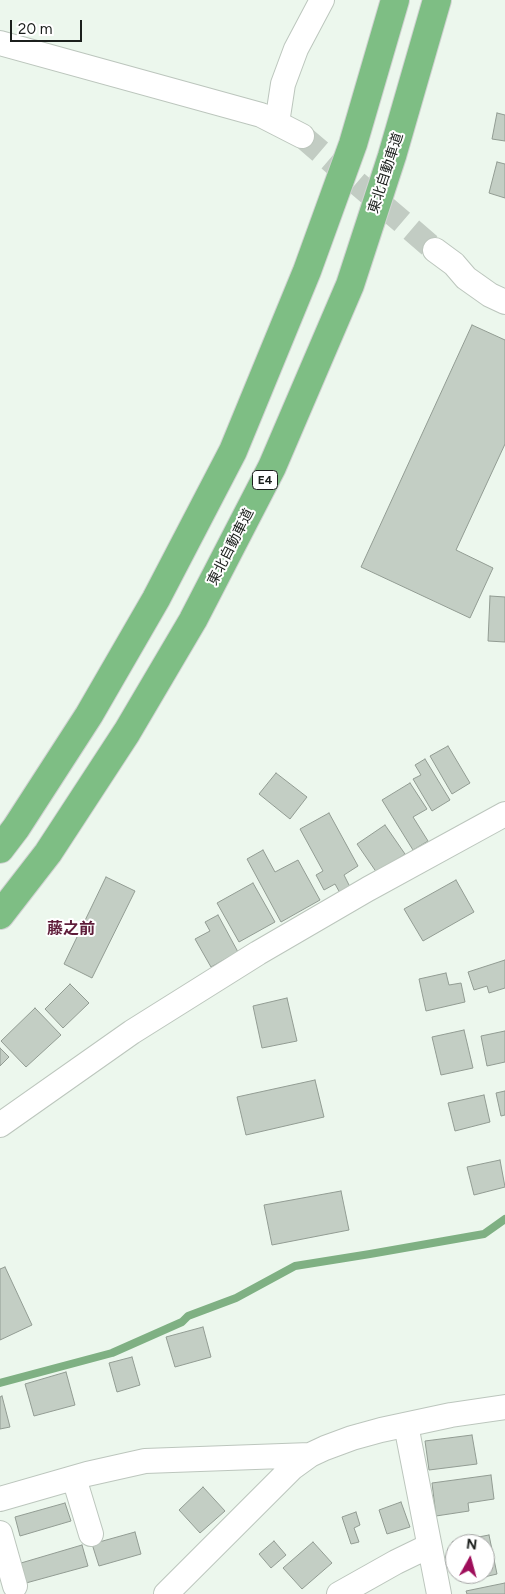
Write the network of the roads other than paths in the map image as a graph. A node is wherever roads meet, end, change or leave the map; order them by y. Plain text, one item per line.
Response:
1 (322, 0) edge
2 (394, 0) edge
3 (437, 0) edge
4 (0, 43) edge
5 (277, 123) junction
6 (302, 136) tunnel mouth
7 (435, 250) tunnel mouth
8 (505, 302) edge
9 (505, 814) edge
10 (0, 849) edge
11 (0, 915) edge
12 (0, 1125) edge
13 (505, 1407) edge
14 (406, 1425) junction
15 (310, 1455) junction
16 (74, 1478) junction
17 (0, 1498) edge
18 (0, 1533) edge
19 (91, 1534) dead end
20 (429, 1546) junction
21 (15, 1586) dead end
22 (166, 1594) edge
23 (339, 1594) edge
24 (439, 1594) edge

1 - 5 street
2 - 10 highway
3 - 11 highway, 東北自動車道 / E4
4 - 5 street
5 - 6 street
7 - 8 street
9 - 12 street
13 - 14 street
14 - 15 street
14 - 20 street
15 - 16 street
15 - 22 street
16 - 17 street
16 - 19 street
18 - 21 street
20 - 23 street
20 - 24 street

